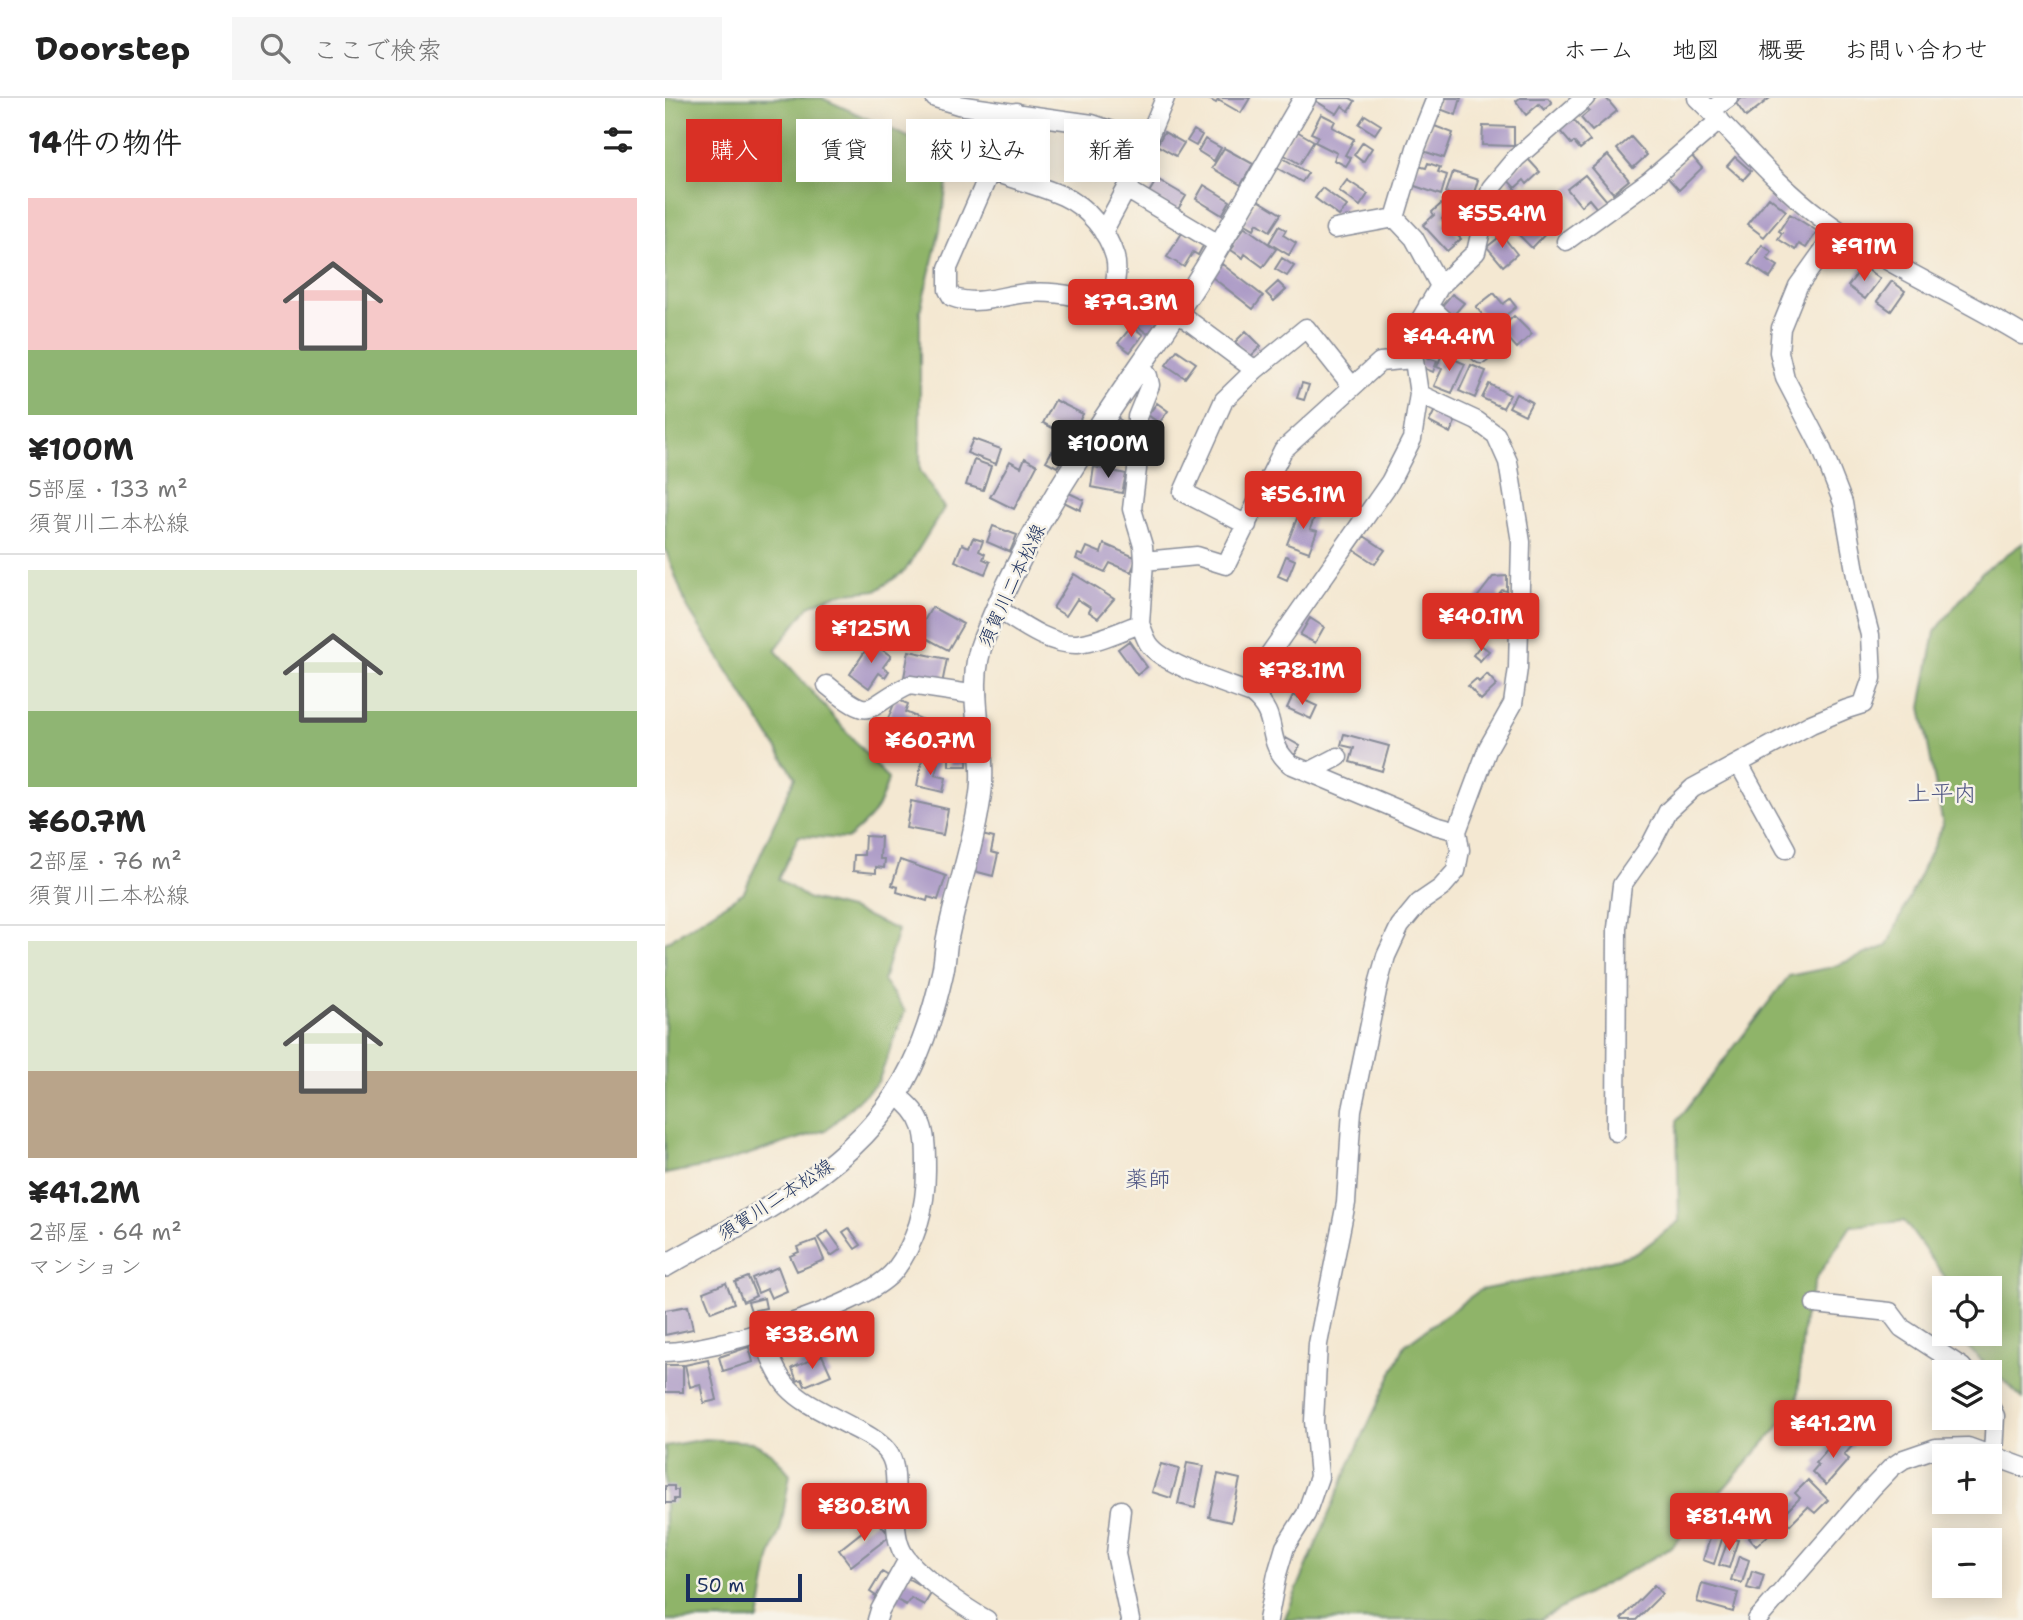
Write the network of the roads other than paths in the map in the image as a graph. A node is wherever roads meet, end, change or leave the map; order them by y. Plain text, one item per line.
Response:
1 (935, 98) edge
2 (1165, 98) edge
3 (1305, 98) edge
4 (1436, 98) edge
5 (1585, 98) edge
6 (1697, 98) edge
7 (1728, 98) edge
8 (1016, 112) junction
9 (1715, 116) junction
10 (1013, 119) edge
11 (1155, 119) edge
12 (1064, 120) edge
13 (986, 182) edge
14 (1022, 182) edge
15 (1130, 182) edge
16 (1128, 186) junction
17 (1395, 218) junction
18 (1335, 229) dead end
19 (1838, 230) junction
20 (1103, 232) junction
21 (1566, 241) dead end
22 (1220, 245) junction
23 (1440, 286) junction
24 (1428, 305) junction
25 (1177, 312) junction
26 (2023, 335) edge
27 (1481, 354) dead end
28 (1413, 359) junction
29 (1140, 365) junction
30 (1255, 370) junction
31 (1352, 386) junction
32 (1419, 394) junction
33 (1247, 525) junction
34 (1144, 561) junction
35 (997, 608) junction
36 (1140, 624) junction
37 (827, 685) dead end
38 (1252, 694) junction
39 (977, 695) junction
40 (1338, 757) dead end
41 (1738, 764) junction
42 (1309, 772) junction
43 (1457, 831) junction
44 (1786, 849) dead end
45 (896, 1095) junction
46 (1616, 1132) dead end
47 (665, 1266) edge
48 (1815, 1304) dead end
49 (764, 1331) junction
50 (665, 1352) edge
51 (1951, 1360) edge
52 (1932, 1450) edge
53 (2002, 1459) edge
54 (2023, 1467) edge
55 (1121, 1510) dead end
56 (907, 1560) junction
57 (979, 1618) edge
58 (877, 1620) edge
59 (1130, 1620) edge
60 (1268, 1620) edge
61 (1757, 1620) edge

1 - 8 street
2 - 11 street
3 - 22 main road, 須賀川二本松線
4 - 17 street
5 - 23 street
6 - 9 street
7 - 9 street
8 - 10 street
8 - 12 street
9 - 19 street
9 - 21 street
13 - 20 street
14 - 20 street
15 - 16 street
16 - 20 street
16 - 22 street
17 - 18 street
17 - 23 street
19 - 26 street
19 - 41 street
22 - 25 main road, 須賀川二本松線
23 - 24 street
24 - 27 street
24 - 28 street
25 - 29 main road, 須賀川二本松線
25 - 30 street
28 - 31 street
28 - 32 street
29 - 34 street
29 - 35 main road, 須賀川二本松線
30 - 31 street
30 - 33 street
31 - 33 street
32 - 38 street
32 - 43 street
33 - 34 street
34 - 36 street
35 - 36 street
35 - 39 main road, 須賀川二本松線
36 - 38 street
37 - 39 street
38 - 42 street
39 - 45 main road, 須賀川二本松線
40 - 42 street
41 - 44 street
41 - 46 street
42 - 43 street
43 - 60 street
45 - 47 main road, 須賀川二本松線
45 - 49 street
48 - 51 street
49 - 50 street
49 - 56 street
52 - 61 street
53 - 54 street
55 - 59 street
56 - 57 street
56 - 58 street

